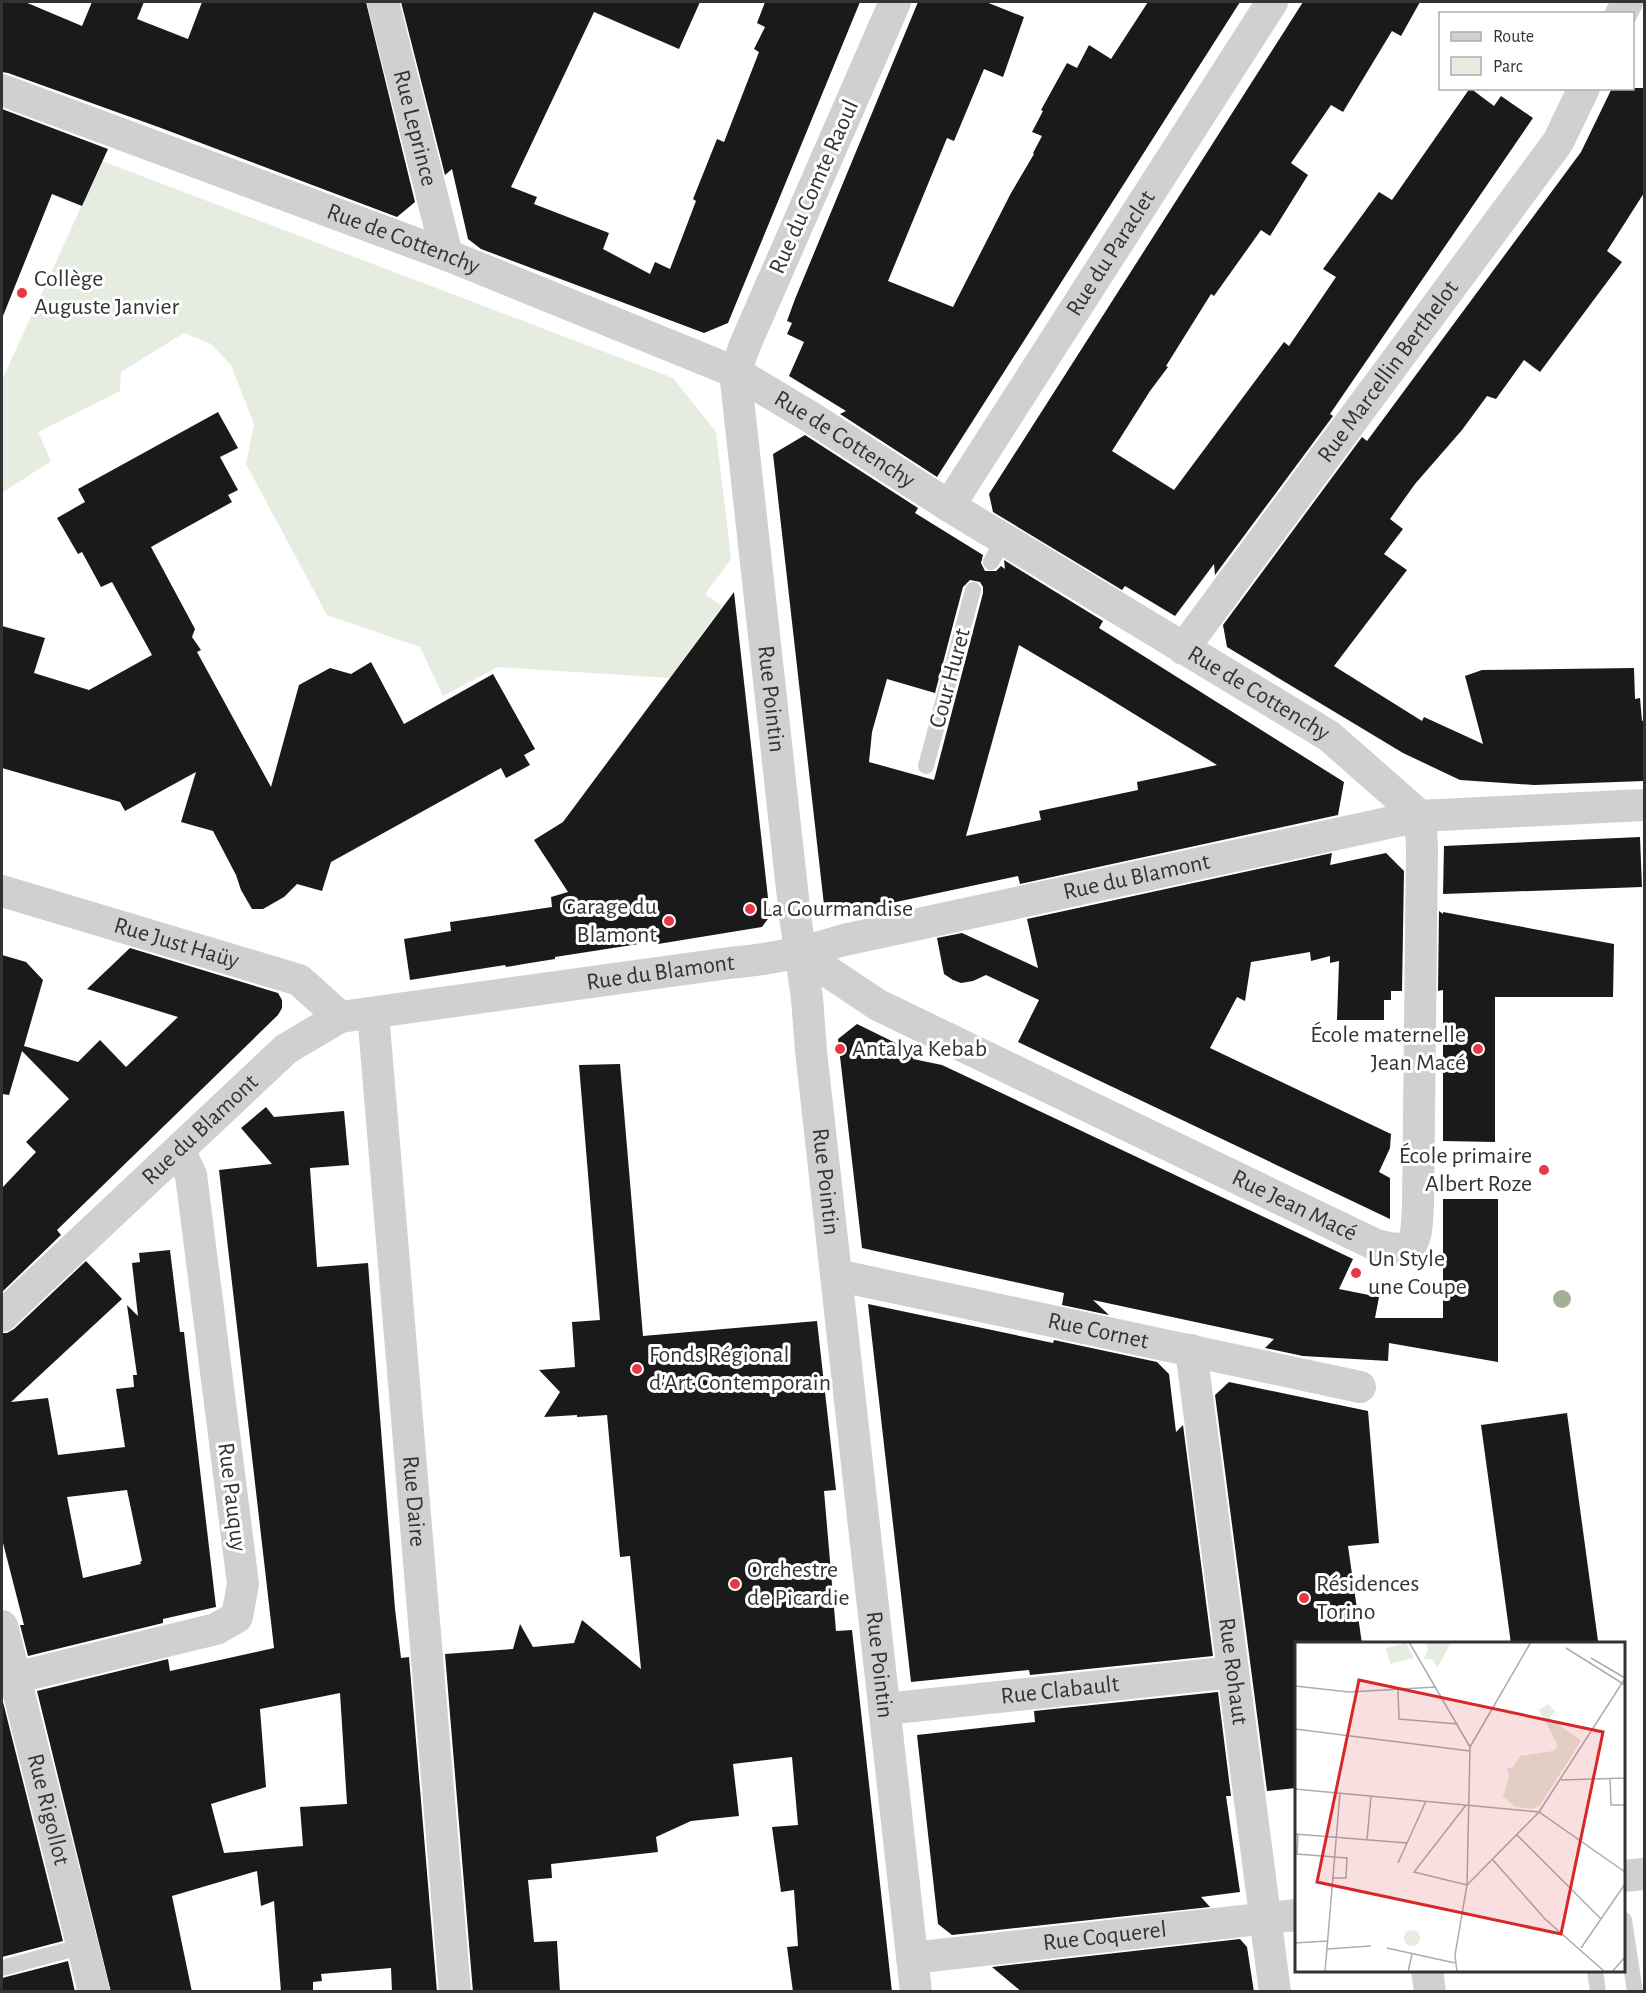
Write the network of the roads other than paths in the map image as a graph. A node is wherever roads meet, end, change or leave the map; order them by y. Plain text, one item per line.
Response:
1 (383, 2) edge
2 (895, 2) edge
3 (1272, 2) edge
4 (2, 90) edge
5 (1583, 90) edge
6 (447, 255) junction
7 (735, 372) junction
8 (949, 506) junction
9 (973, 590) dead end
10 (1183, 649) junction
11 (926, 766) dead end
12 (1644, 805) edge
13 (1420, 816) junction
14 (2, 891) edge
15 (800, 953) junction
16 (373, 1013) junction
17 (340, 1017) junction
18 (178, 1150) junction
19 (836, 1275) junction
20 (2, 1316) edge
21 (1191, 1350) junction
22 (1360, 1387) dead end
23 (2, 1626) edge
24 (1233, 1672) junction
25 (14, 1678) junction
26 (885, 1708) junction
27 (1644, 1874) edge
28 (1625, 1876) edge
29 (1295, 1915) edge
30 (1266, 1919) junction
31 (1625, 1932) edge
32 (83, 1946) junction
33 (912, 1958) junction
34 (2, 1968) edge
35 (1427, 1972) edge
36 (1595, 1972) edge
37 (94, 1992) edge
38 (455, 1992) edge
39 (916, 1992) edge
40 (1275, 1992) edge
41 (1430, 1992) edge
42 (1598, 1992) edge
43 (1635, 1992) edge

1 - 6 street, Rue Leprince
2 - 7 street, Rue du Comte Raoul
3 - 8 street, Rue du Paraclet
4 - 6 street, Rue de Cottenchy
5 - 10 street, Rue Marcellin Berthelot
6 - 7 street, Rue de Cottenchy
7 - 8 street, Rue de Cottenchy
7 - 15 street, Rue Pointin
8 - 10 street, Rue de Cottenchy
9 - 11 lane, Cour Huret
10 - 13 street, Rue de Cottenchy
12 - 13 street
13 - 15 street, Rue du Blamont
13 - 15 street, Rue Jean Macé
14 - 17 street, Rue Just Haüy
15 - 16 street, Rue du Blamont
15 - 19 street, Rue Pointin
16 - 17 street, Rue du Blamont
16 - 38 street, Rue Daire
17 - 18 street, Rue du Blamont
18 - 20 street, Rue du Blamont
18 - 25 street, Rue Pauquy
19 - 21 street, Rue Cornet
19 - 26 street, Rue Pointin
21 - 22 street, Rue Cornet
21 - 24 street, Rue Rohaut
23 - 25 street, Rue Rigollot
24 - 26 street, Rue Clabault
24 - 30 street, Rue Rohaut
25 - 32 street, Rue Rigollot
26 - 33 street, Rue Pointin
27 - 28 street
29 - 30 street, Rue Coquerel
30 - 33 street, Rue Coquerel
30 - 40 street, Rue Rohaut
31 - 43 lane
32 - 34 lane
32 - 37 street, Rue Rigollot
33 - 39 street, Rue Pointin
35 - 41 street
36 - 42 lane

